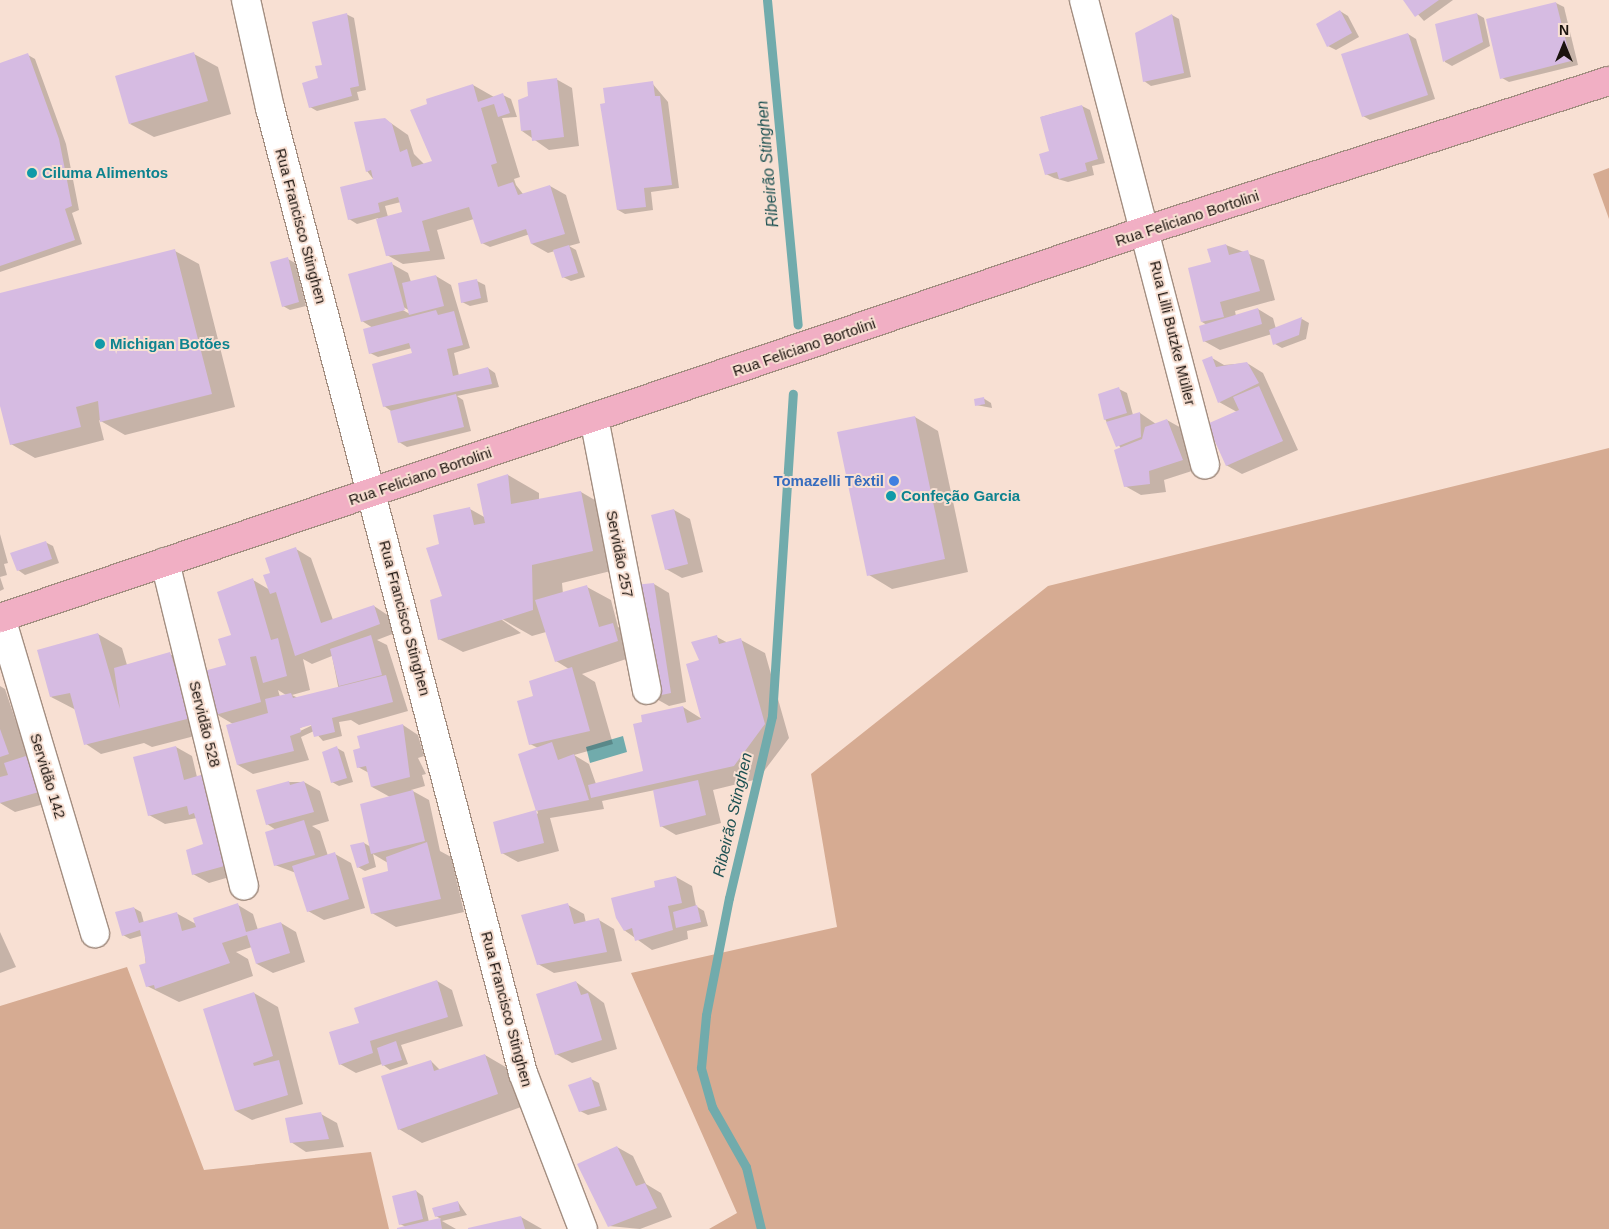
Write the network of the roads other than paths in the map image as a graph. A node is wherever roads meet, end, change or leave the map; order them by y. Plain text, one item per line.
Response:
1 (246, 0) edge
2 (1084, 0) edge
3 (1609, 81) edge
4 (1147, 230) junction
5 (594, 418) junction
6 (1205, 464) dead end
7 (372, 492) junction
8 (165, 562) junction
9 (0, 618) edge
10 (647, 690) dead end
11 (244, 885) dead end
12 (95, 933) dead end
13 (583, 1229) edge

1 - 7 street, Rua Francisco Stinghen
2 - 4 street, Rua Lilli Butzke Müller
3 - 4 main road, Rua Feliciano Bortolini
4 - 5 main road, Rua Feliciano Bortolini
4 - 6 street, Rua Lilli Butzke Müller
5 - 7 main road, Rua Feliciano Bortolini
5 - 10 street, Servidão 257
7 - 8 main road, Rua Feliciano Bortolini
7 - 13 street, Rua Francisco Stinghen
8 - 9 main road, Rua Feliciano Bortolini
8 - 11 street, Servidão 528
9 - 12 street, Servidão 142

